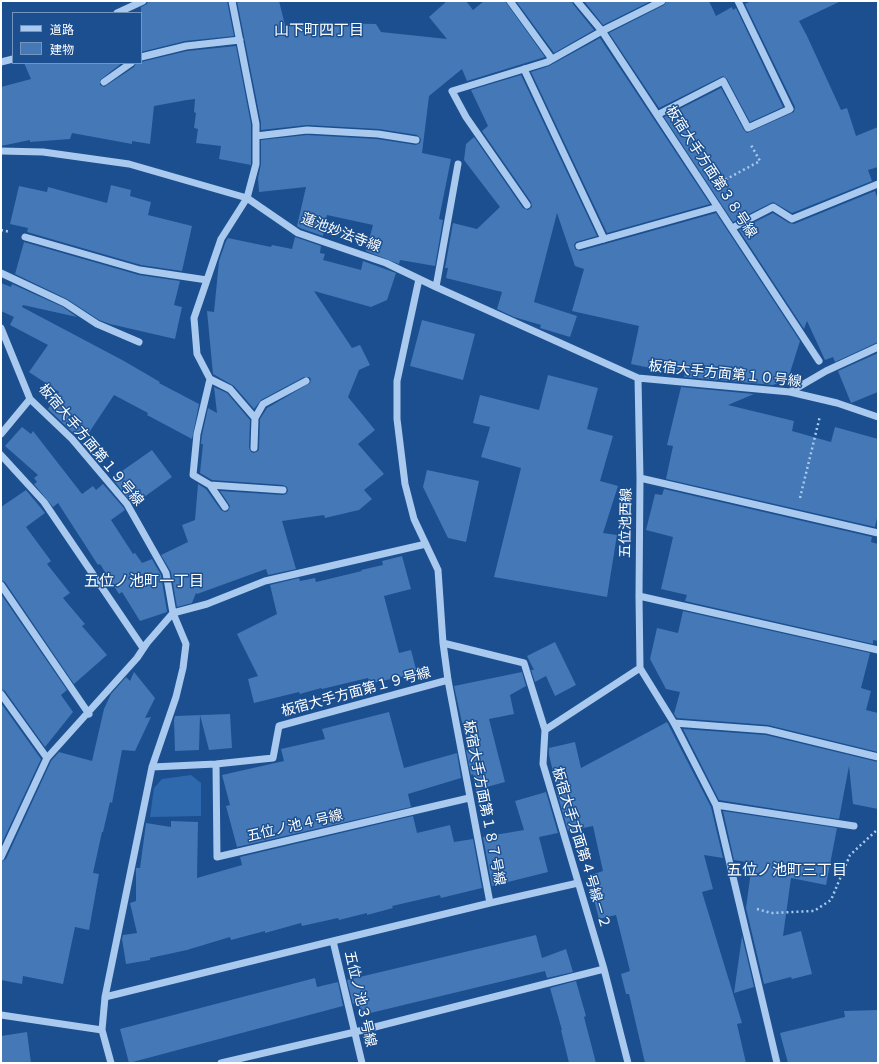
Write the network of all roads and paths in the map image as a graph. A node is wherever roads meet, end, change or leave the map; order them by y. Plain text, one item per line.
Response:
1 (143, 1) edge
2 (232, 1) edge
3 (510, 1) edge
4 (577, 1) edge
5 (662, 1) edge
6 (738, 1) edge
7 (118, 12) edge
8 (602, 31) junction
9 (240, 40) junction
10 (142, 57) edge
11 (12, 59) edge
12 (552, 59) junction
13 (1, 62) edge
14 (130, 64) edge
15 (524, 69) junction
16 (104, 82) dead end
17 (657, 115) junction
18 (748, 128) junction
19 (256, 136) junction
20 (416, 140) dead end
21 (1, 151) edge
22 (458, 164) dead end
23 (878, 184) edge
24 (707, 190) junction
25 (247, 198) junction
26 (527, 205) dead end
27 (718, 207) junction
28 (732, 228) junction
29 (25, 237) dead end
30 (604, 239) junction
31 (579, 246) dead end
32 (1, 273) edge
33 (419, 279) junction
34 (207, 280) junction
35 (436, 287) junction
36 (1, 328) edge
37 (138, 342) dead end
38 (878, 348) edge
39 (819, 361) dead end
40 (638, 378) junction
41 (210, 379) junction
42 (306, 381) dead end
43 (790, 392) junction
44 (30, 399) junction
45 (878, 416) edge
46 (255, 418) junction
47 (817, 428) dead end
48 (1, 434) edge
49 (254, 448) dead end
50 (1, 456) edge
51 (640, 478) junction
52 (210, 485) junction
53 (283, 490) dead end
54 (799, 503) dead end
55 (225, 507) dead end
56 (878, 533) edge
57 (426, 544) junction
58 (1, 585) edge
59 (638, 596) junction
60 (173, 613) junction
61 (443, 643) junction
62 (143, 648) junction
63 (878, 650) edge
64 (640, 668) junction
65 (448, 680) junction
66 (1, 694) edge
67 (89, 714) junction
68 (674, 723) junction
69 (545, 730) junction
70 (878, 757) edge
71 (47, 758) junction
72 (216, 764) junction
73 (152, 767) junction
74 (469, 798) junction
75 (716, 805) junction
76 (854, 826) dead end
77 (878, 829) edge
78 (1, 857) edge
79 (578, 883) junction
80 (490, 903) junction
81 (771, 912) dead end
82 (333, 940) junction
83 (604, 969) junction
84 (105, 998) junction
85 (1, 1015) edge
86 (102, 1030) junction
87 (354, 1032) junction
88 (111, 1063) edge
89 (221, 1063) edge
90 (362, 1063) edge
91 (628, 1063) edge
92 (777, 1063) edge

1 - 7 street
2 - 9 street
3 - 12 street
4 - 8 street, 板宿大手方面第３８号線
5 - 8 street
6 - 18 street
8 - 12 street
8 - 17 street, 板宿大手方面第３８号線
9 - 10 street
9 - 19 street
11 - 13 street
12 - 15 street
14 - 16 street
15 - 26 street
15 - 30 street
17 - 18 street
17 - 24 street, 板宿大手方面第３８号線
18 - 24 path
19 - 20 street
19 - 25 street
21 - 25 street, 蓮池妙法寺線
22 - 35 street
23 - 28 street
24 - 27 street, 板宿大手方面第３８号線
25 - 33 street, 蓮池妙法寺線
25 - 34 street
27 - 28 street, 板宿大手方面第３８号線
27 - 30 street
28 - 39 street, 板宿大手方面第３８号線
29 - 34 street
30 - 31 street
32 - 37 street
33 - 35 street, 蓮池妙法寺線
33 - 57 street
34 - 41 street
35 - 40 street, 蓮池妙法寺線
36 - 44 street, 板宿大手方面第１９号線
38 - 43 street
40 - 43 street, 板宿大手方面第１０号線
40 - 51 street, 五位池西線
41 - 46 street
41 - 52 street
42 - 46 street
43 - 45 street, 板宿大手方面第１０号線
44 - 48 street
44 - 60 street, 板宿大手方面第１９号線
46 - 49 street
47 - 54 path
50 - 62 street
51 - 56 street
51 - 59 street, 五位池西線
52 - 53 street
52 - 55 street
57 - 60 street
57 - 61 street
58 - 67 street
59 - 63 street
59 - 64 street, 五位池西線
60 - 62 street
60 - 73 street, 板宿大手方面第１９号線
61 - 65 street, 板宿大手方面第１８７号線
61 - 69 street, 板宿大手方面第４号線－２
62 - 67 street
64 - 68 street
64 - 69 street
65 - 72 street, 板宿大手方面第１９号線
65 - 74 street, 板宿大手方面第１８７号線
66 - 71 street
67 - 71 street
68 - 70 street
68 - 75 street
69 - 79 street, 板宿大手方面第４号線－２
71 - 78 street
72 - 73 street, 板宿大手方面第１９号線
72 - 74 street, 五位ノ池４号線
73 - 84 street
74 - 80 street, 板宿大手方面第１８７号線
75 - 76 street
75 - 92 street
77 - 81 path
79 - 80 street, 板宿大手方面第１８７号線
79 - 83 street, 板宿大手方面第４号線－２
80 - 82 street
82 - 84 street
82 - 87 street, 五位ノ池３号線
83 - 87 street
83 - 91 street, 板宿大手方面第４号線－２
84 - 86 street
85 - 86 street
86 - 88 street
87 - 89 street
87 - 90 street, 五位ノ池３号線

